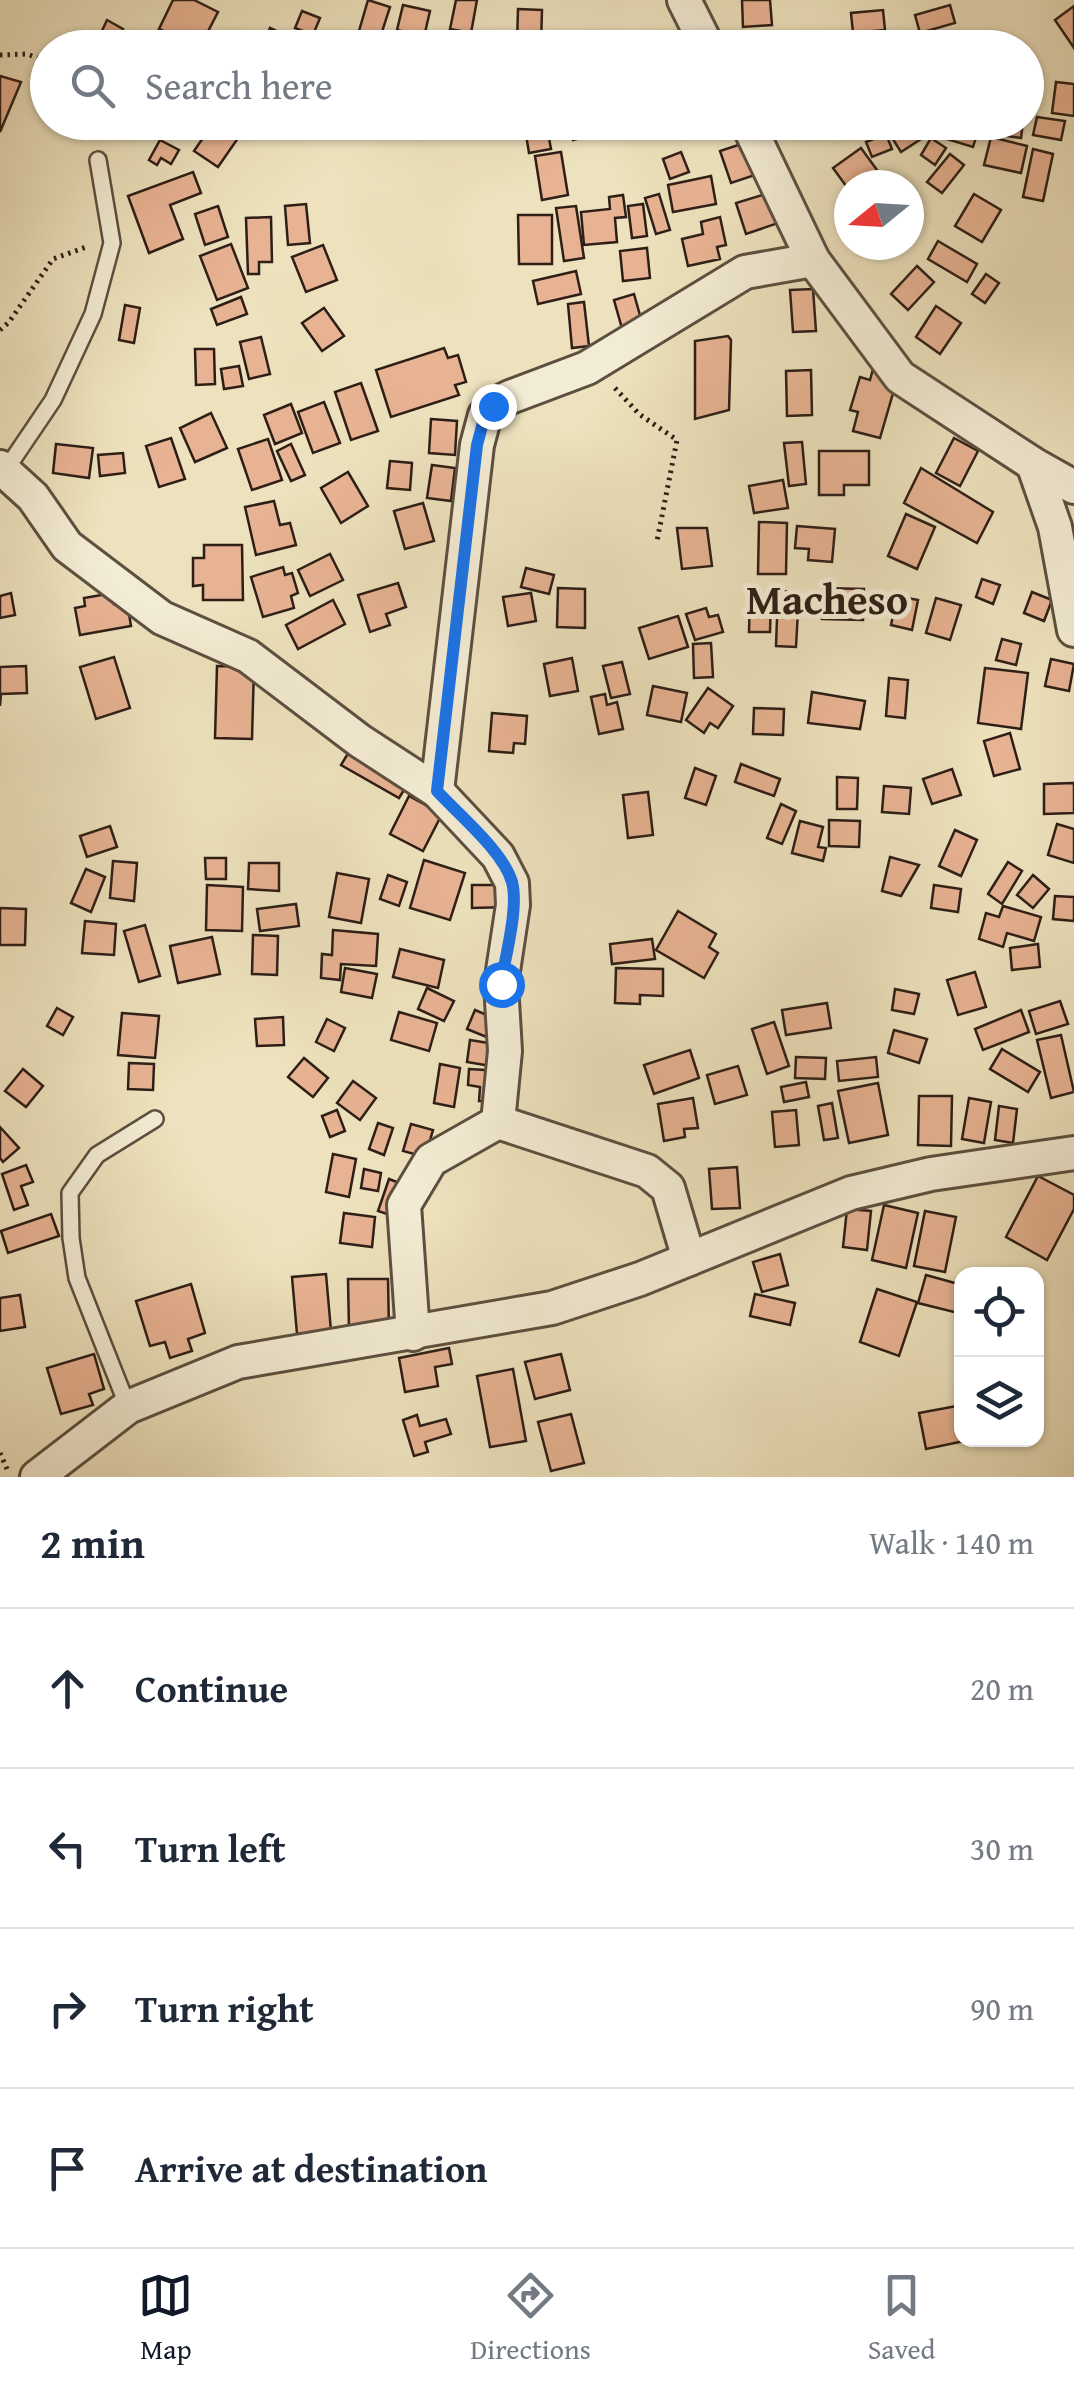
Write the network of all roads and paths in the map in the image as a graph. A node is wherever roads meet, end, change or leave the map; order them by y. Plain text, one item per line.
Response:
1 (684, 0) edge
2 (699, 30) edge
3 (0, 54) edge
4 (30, 55) edge
5 (757, 140) edge
6 (98, 160) dead end
7 (112, 240) junction
8 (814, 260) junction
9 (0, 330) edge
10 (592, 364) junction
11 (1033, 464) junction
12 (2, 469) edge
13 (1074, 487) edge
14 (657, 542) dead end
15 (1074, 630) edge
16 (437, 791) junction
17 (155, 1119) dead end
18 (498, 1122) junction
19 (1074, 1153) edge
20 (688, 1259) junction
21 (413, 1334) junction
22 (128, 1407) junction
23 (0, 1453) edge
24 (10, 1477) edge
25 (37, 1477) edge

1 - 2 street
3 - 4 path
5 - 8 street
6 - 7 lane
7 - 9 path
7 - 12 lane
8 - 10 street
8 - 11 street
10 - 14 path
10 - 16 street
11 - 13 street
11 - 15 street
12 - 16 street
16 - 18 street
17 - 22 lane
18 - 20 street
18 - 21 street
19 - 20 street
20 - 21 street
21 - 22 street
22 - 25 street
23 - 24 path

